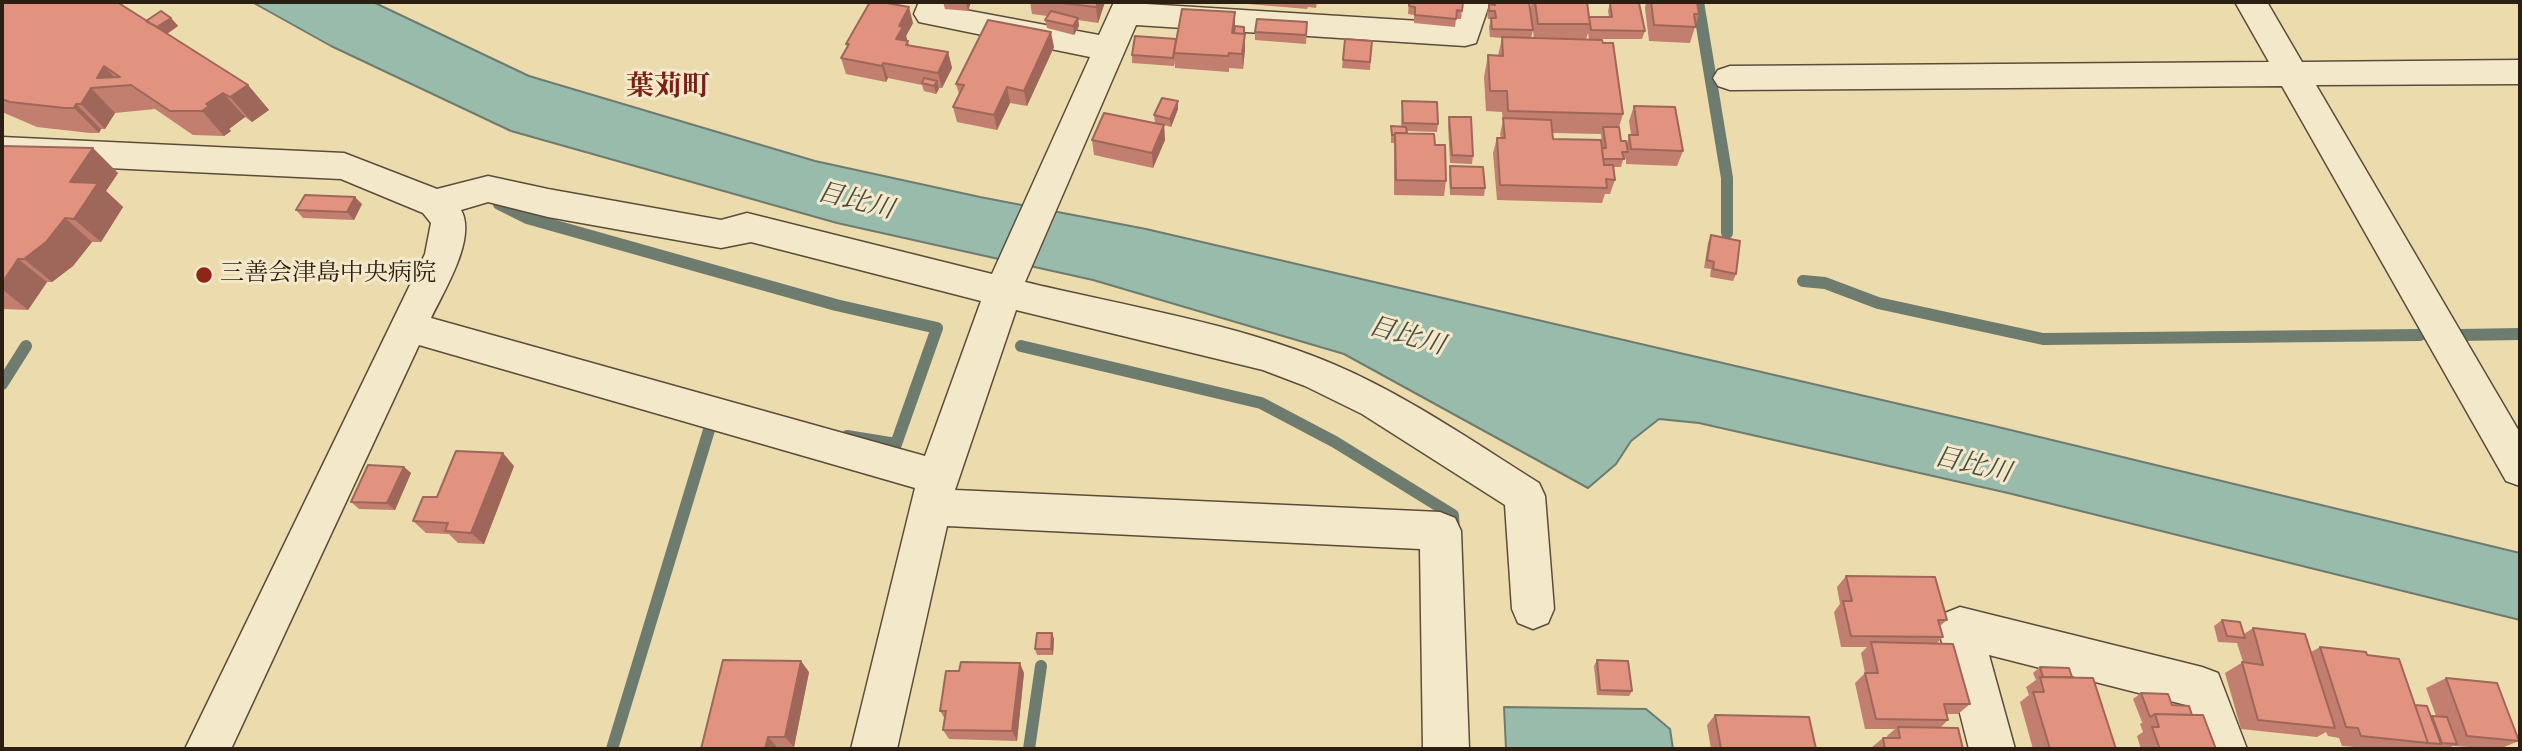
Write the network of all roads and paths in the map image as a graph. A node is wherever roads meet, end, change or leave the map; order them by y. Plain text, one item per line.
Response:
1 (935, 2) edge
2 (1474, 2) edge
3 (2250, 2) edge
4 (1128, 7) edge
5 (1109, 50) junction
6 (2520, 72) edge
7 (2292, 74) junction
8 (1730, 78) dead end
9 (2, 150) edge
10 (436, 203) junction
11 (1004, 288) junction
12 (408, 327) junction
13 (2520, 469) edge
14 (934, 492) junction
15 (1533, 609) dead end
16 (208, 749) edge
17 (874, 749) edge
18 (1446, 749) edge
19 (1992, 749) edge
20 (2224, 749) edge

1 - 5 street
2 - 4 street
3 - 7 street
4 - 5 street
5 - 11 street
6 - 7 street
7 - 8 street
7 - 13 street
9 - 10 street
10 - 11 street
10 - 12 street
11 - 14 street
11 - 15 street
12 - 14 street
12 - 16 street
14 - 17 street
14 - 18 street
19 - 20 street

